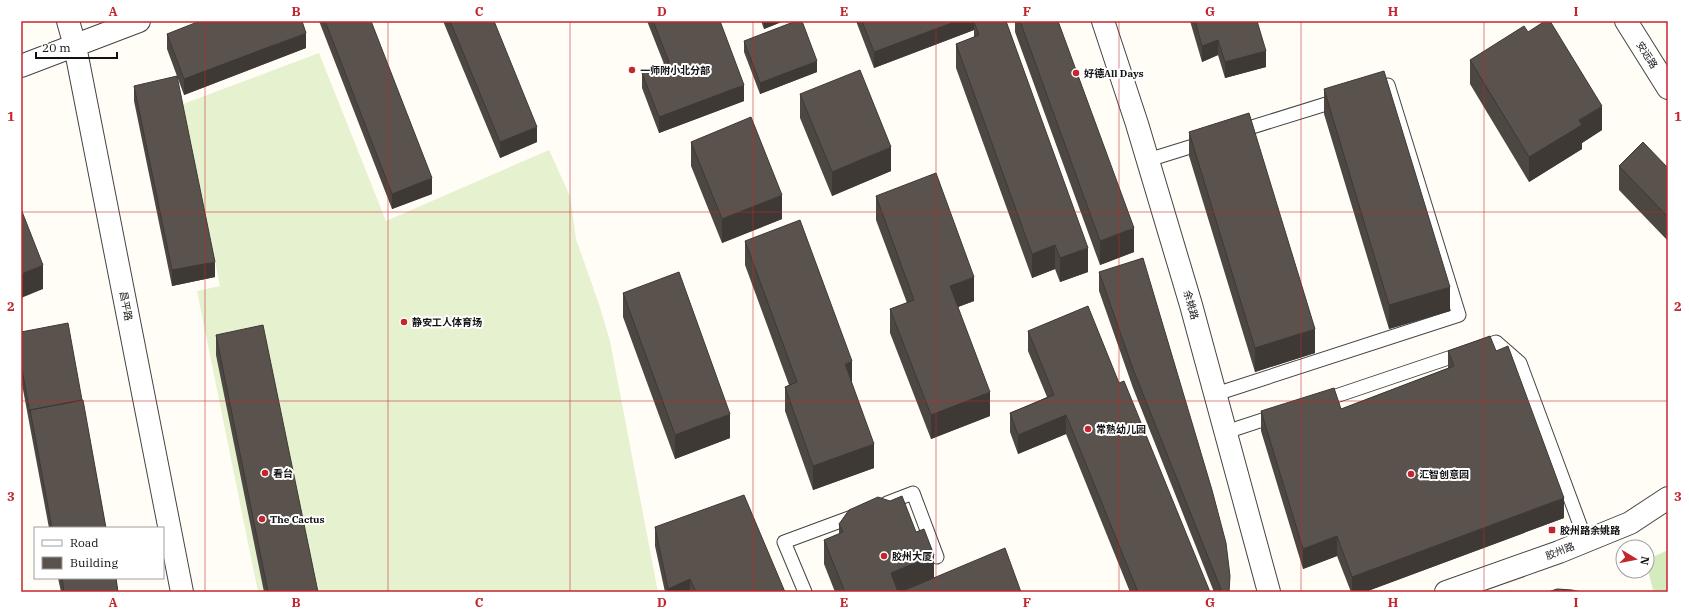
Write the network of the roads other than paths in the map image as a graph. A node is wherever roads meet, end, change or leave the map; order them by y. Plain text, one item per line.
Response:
1 (68, 21) edge
2 (139, 21) edge
3 (1103, 21) edge
4 (1626, 21) edge
5 (75, 46) junction
6 (21, 66) edge
7 (1668, 88) edge
8 (1148, 160) junction
9 (1216, 394) junction
10 (1309, 405) edge
11 (1294, 410) edge
12 (1226, 432) junction
13 (1668, 498) edge
14 (1586, 541) junction
15 (937, 557) dead end
16 (182, 592) edge
17 (805, 592) edge
18 (1269, 592) edge
19 (1446, 592) edge

1 - 5 street, 昌平路
2 - 5 street
3 - 8 street, 余姚路
4 - 7 street, 安远路
5 - 6 street
5 - 16 street, 昌平路
8 - 9 street, 余姚路
8 - 9 lane
9 - 12 street, 余姚路
10 - 14 lane
11 - 12 lane
12 - 18 street, 余姚路
13 - 14 street, 胶州路
14 - 19 street, 胶州路
15 - 17 lane

